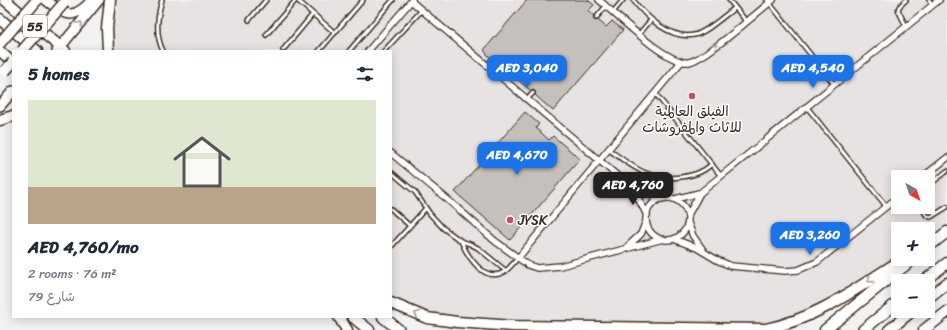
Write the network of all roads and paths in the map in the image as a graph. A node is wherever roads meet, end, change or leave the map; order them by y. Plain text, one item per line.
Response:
1 (5, 0) edge
2 (37, 0) edge
3 (46, 0) edge
4 (92, 0) edge
5 (99, 0) edge
6 (110, 0) edge
7 (162, 0) edge
8 (266, 0) edge
9 (296, 0) edge
10 (363, 0) edge
11 (392, 0) edge
12 (412, 0) edge
13 (599, 0) edge
14 (623, 0) edge
15 (633, 0) edge
16 (729, 0) edge
17 (906, 0) edge
18 (929, 0) edge
19 (940, 0) edge
20 (770, 1) edge
21 (66, 2) edge
22 (933, 5) junction
23 (606, 6) junction
24 (735, 8) junction
25 (422, 10) junction
26 (613, 12) junction
27 (313, 14) junction
28 (596, 18) dead end
29 (0, 19) edge
30 (250, 20) dead end
31 (651, 20) junction
32 (746, 21) junction
33 (906, 26) junction
34 (335, 33) junction
35 (639, 34) junction
36 (266, 35) dead end
37 (0, 43) edge
38 (23, 50) edge
39 (36, 50) edge
40 (60, 50) edge
41 (108, 50) edge
42 (163, 50) edge
43 (283, 50) dead end
44 (320, 50) edge
45 (350, 50) edge
46 (369, 50) edge
47 (385, 50) edge
48 (0, 51) edge
49 (492, 60) dead end
50 (12, 61) edge
51 (681, 62) junction
52 (12, 63) edge
53 (487, 66) junction
54 (3, 74) edge
55 (834, 84) junction
56 (12, 92) edge
57 (533, 93) dead end
58 (655, 93) junction
59 (12, 100) edge
60 (527, 100) junction
61 (0, 106) edge
62 (806, 106) junction
63 (0, 113) edge
64 (12, 116) edge
65 (0, 120) edge
66 (608, 149) junction
67 (392, 154) edge
68 (947, 158) edge
69 (598, 161) junction
70 (712, 164) junction
71 (932, 170) edge
72 (947, 171) edge
73 (392, 173) edge
74 (721, 176) junction
75 (935, 180) edge
76 (633, 189) junction
77 (700, 193) junction
78 (662, 199) junction
79 (673, 199) junction
80 (891, 202) edge
81 (886, 206) junction
82 (947, 207) edge
83 (426, 208) junction
84 (392, 210) edge
85 (926, 214) edge
86 (688, 215) junction
87 (647, 218) junction
88 (688, 223) junction
89 (410, 226) junction
90 (947, 231) edge
91 (663, 239) junction
92 (674, 239) junction
93 (935, 239) edge
94 (461, 241) junction
95 (935, 241) edge
96 (392, 246) edge
97 (626, 248) junction
98 (704, 252) junction
99 (518, 258) junction
100 (947, 263) edge
101 (892, 266) edge
102 (904, 266) edge
103 (506, 271) junction
104 (933, 274) edge
105 (947, 283) edge
106 (935, 292) edge
107 (392, 303) edge
108 (891, 308) edge
109 (947, 312) edge
110 (340, 318) edge
111 (354, 318) edge
112 (384, 318) edge
113 (903, 318) edge
114 (347, 330) edge
115 (368, 330) edge
116 (399, 330) edge
117 (825, 330) edge
118 (863, 330) edge
119 (888, 330) edge
120 (924, 330) edge
121 (931, 330) edge

1 - 40 highway, 55
2 - 37 highway, bridge
3 - 4 main road
40 -> 5 main road
6 - 41 highway
7 - 42 lane
8 - 30 lane
9 - 27 lane
9 - 36 lane
10 - 34 lane
11 - 45 lane
12 - 25 street
12 - 46 street
13 - 23 street
14 - 26 lane
15 - 31 lane
16 - 24 lane
17 - 33 lane
18 - 22 lane
19 - 22 street
20 - 32 street
20 - 55 lane
21 - 38 highway, bridge
22 - 33 street
23 - 26 street
23 - 28 lane
24 - 31 lane
24 - 32 lane
25 - 47 lane
25 - 53 street
26 - 35 street
27 - 34 lane
27 - 43 lane
29 - 39 highway, 55
31 - 35 lane
51 -> 32 street
33 - 55 street
34 - 44 lane
35 - 51 street
48 - 50 main road
49 - 53 lane
51 - 58 street
52 - 54 highway, bridge
53 - 60 street
55 - 62 street
56 - 61 main road
57 - 60 lane
58 - 66 street
58 - 70 lane
59 - 63 main road
60 - 69 street
62 - 74 street
62 - 81 lane
64 - 65 highway
66 - 69 street
66 - 70 lane
67 - 99 street
68 - 71 street
69 - 76 street
69 - 99 street
70 - 74 lane
72 - 75 lane
73 - 83 lane
74 - 77 street
76 - 78 street
76 - 87 street
77 - 79 street
77 - 86 street
78 - 79 street
78 - 87 street
79 - 86 street
80 - 81 street
81 - 98 street
82 - 85 lane
83 - 89 lane
83 - 94 lane
84 - 89 lane
86 - 88 street
87 - 91 street
87 - 97 street
88 - 92 street
88 - 98 street
89 - 96 lane
90 - 93 highway
90 - 95 highway
91 - 92 street
91 - 97 street
92 - 98 street
94 - 103 lane
94 - 103 lane
97 - 99 street
99 - 103 lane
100 - 104 highway
101 -> 107 highway
102 - 117 highway
105 - 106 highway
108 - 118 highway
109 - 120 highway
109 - 121 highway
110 - 114 highway
111 - 115 highway
112 - 116 highway
113 - 119 highway

